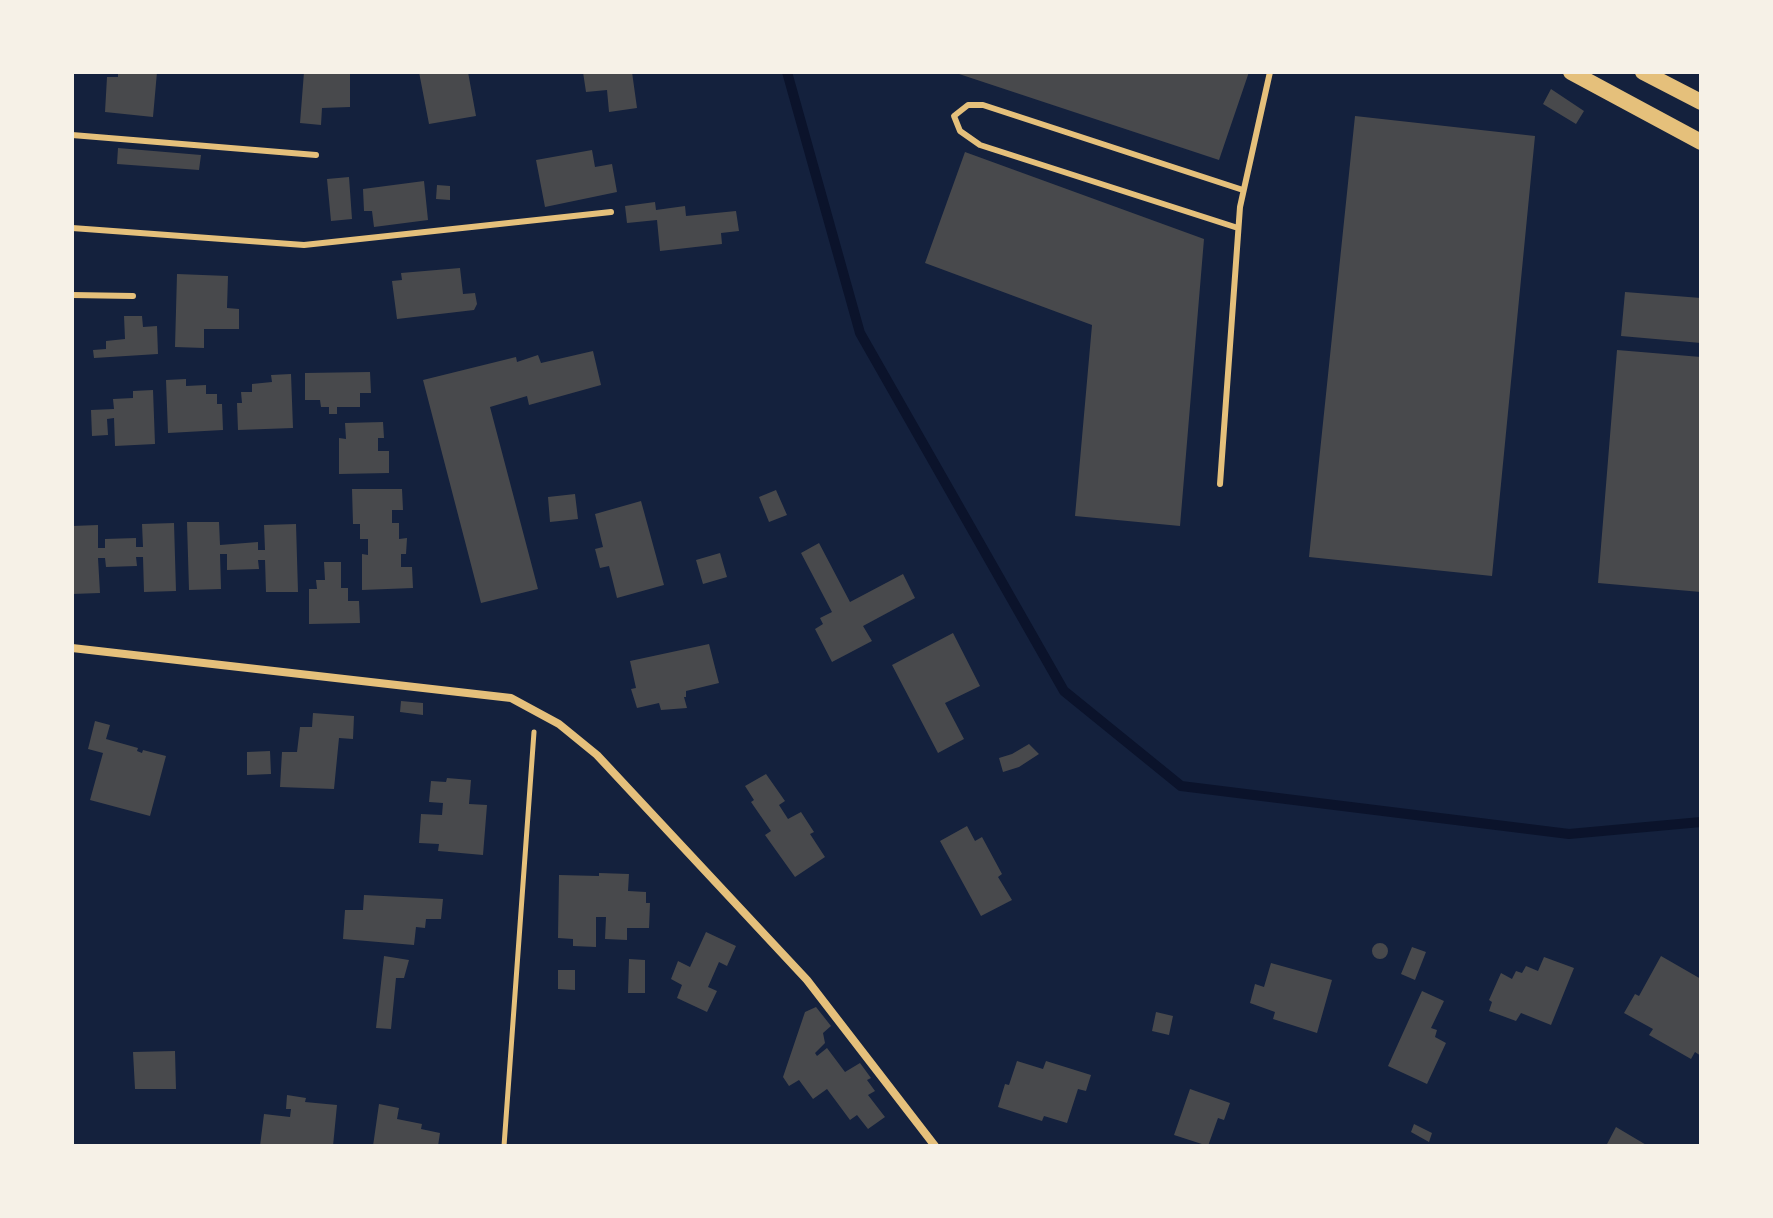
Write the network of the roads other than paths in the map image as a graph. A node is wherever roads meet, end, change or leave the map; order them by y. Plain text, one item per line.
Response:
1 (1270, 72) edge
2 (1571, 72) edge
3 (1643, 72) edge
4 (1701, 102) edge
5 (72, 135) edge
6 (1701, 142) edge
7 (316, 155) dead end
8 (1243, 190) junction
9 (611, 212) dead end
10 (72, 228) edge
11 (1238, 228) junction
12 (72, 295) edge
13 (133, 296) dead end
14 (1220, 484) dead end
15 (72, 648) edge
16 (935, 1146) edge

1 - 8 lane
2 - 6 main road
3 - 4 main road
5 - 7 lane
8 - 11 lane
8 - 11 lane
9 - 10 lane
11 - 14 lane
12 - 13 lane
15 - 16 street

